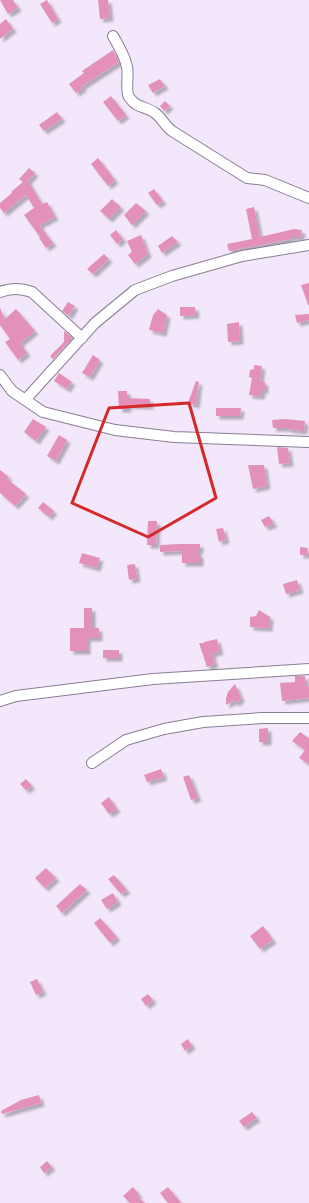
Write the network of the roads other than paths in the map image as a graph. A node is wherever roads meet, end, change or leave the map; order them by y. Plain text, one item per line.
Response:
1 (113, 36) dead end
2 (309, 198) edge
3 (309, 245) edge
4 (0, 292) edge
5 (82, 338) junction
6 (0, 375) edge
7 (26, 400) junction
8 (309, 442) edge
9 (309, 669) edge
10 (0, 701) edge
11 (309, 718) edge
12 (92, 763) dead end

1 - 2 street
3 - 5 street
4 - 5 street
5 - 7 street
6 - 7 street
7 - 8 street
9 - 10 street
11 - 12 street

